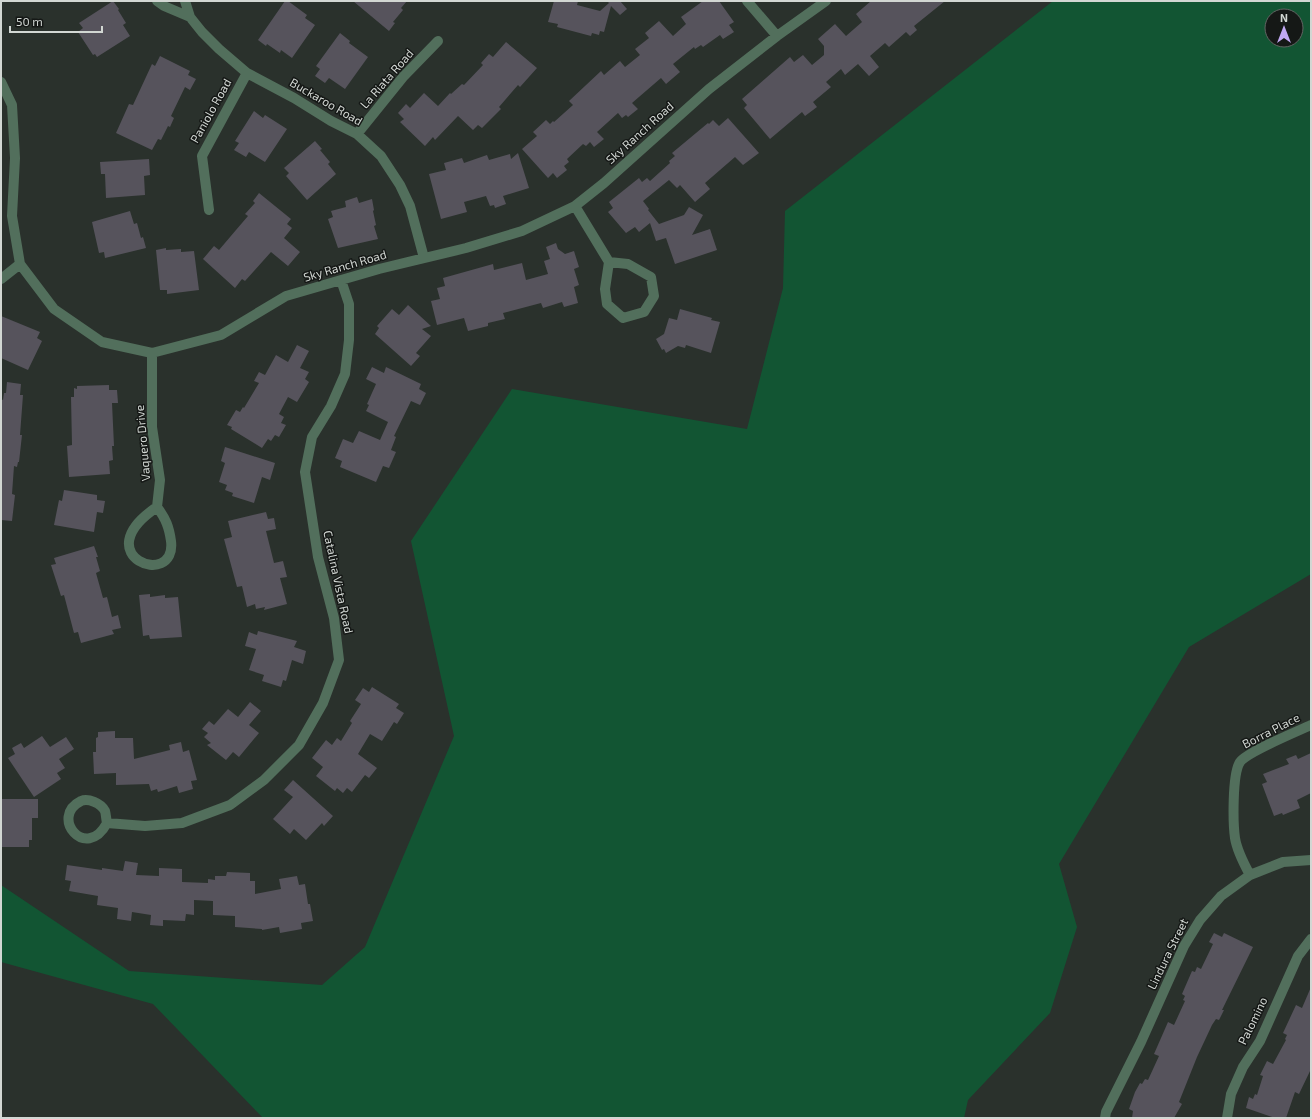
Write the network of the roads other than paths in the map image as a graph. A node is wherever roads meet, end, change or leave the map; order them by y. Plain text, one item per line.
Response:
1 (157, 1) edge
2 (185, 1) edge
3 (747, 1) edge
4 (826, 1) edge
5 (190, 17) junction
6 (776, 36) junction
7 (438, 41) dead end
8 (247, 73) junction
9 (1, 82) edge
10 (357, 134) junction
11 (575, 206) junction
12 (209, 210) dead end
13 (424, 258) junction
14 (609, 262) junction
15 (20, 264) junction
16 (1, 279) edge
17 (341, 280) junction
18 (152, 353) junction
19 (157, 507) junction
20 (1311, 725) edge
21 (107, 823) dead end
22 (1311, 860) edge
23 (1250, 875) junction
24 (1311, 939) edge
25 (1104, 1118) edge
26 (1227, 1118) edge

1 - 5 street, Buckaroo Road
2 - 5 street, Buckaroo Road
3 - 6 street
4 - 6 street, Sky Ranch Road
5 - 8 street, Buckaroo Road
6 - 11 street, Sky Ranch Road
7 - 10 street, La Riata Road
8 - 10 street, Buckaroo Road
8 - 12 street, Paniolo Road
9 - 15 street, Sky Ranch Road
10 - 13 street, Buckaroo Road
11 - 13 street, Sky Ranch Road
11 - 14 street
13 - 17 street, Sky Ranch Road
14 - 14 street
15 - 16 street
15 - 18 street, Sky Ranch Road
17 - 18 street, Sky Ranch Road
17 - 21 street, Catalina Vista Road
18 - 19 street, Vaquero Drive
19 - 19 street
20 - 23 street, Borra Place
22 - 23 street, Lindura Street
23 - 25 street, Lindura Street
24 - 26 street, Palomino

